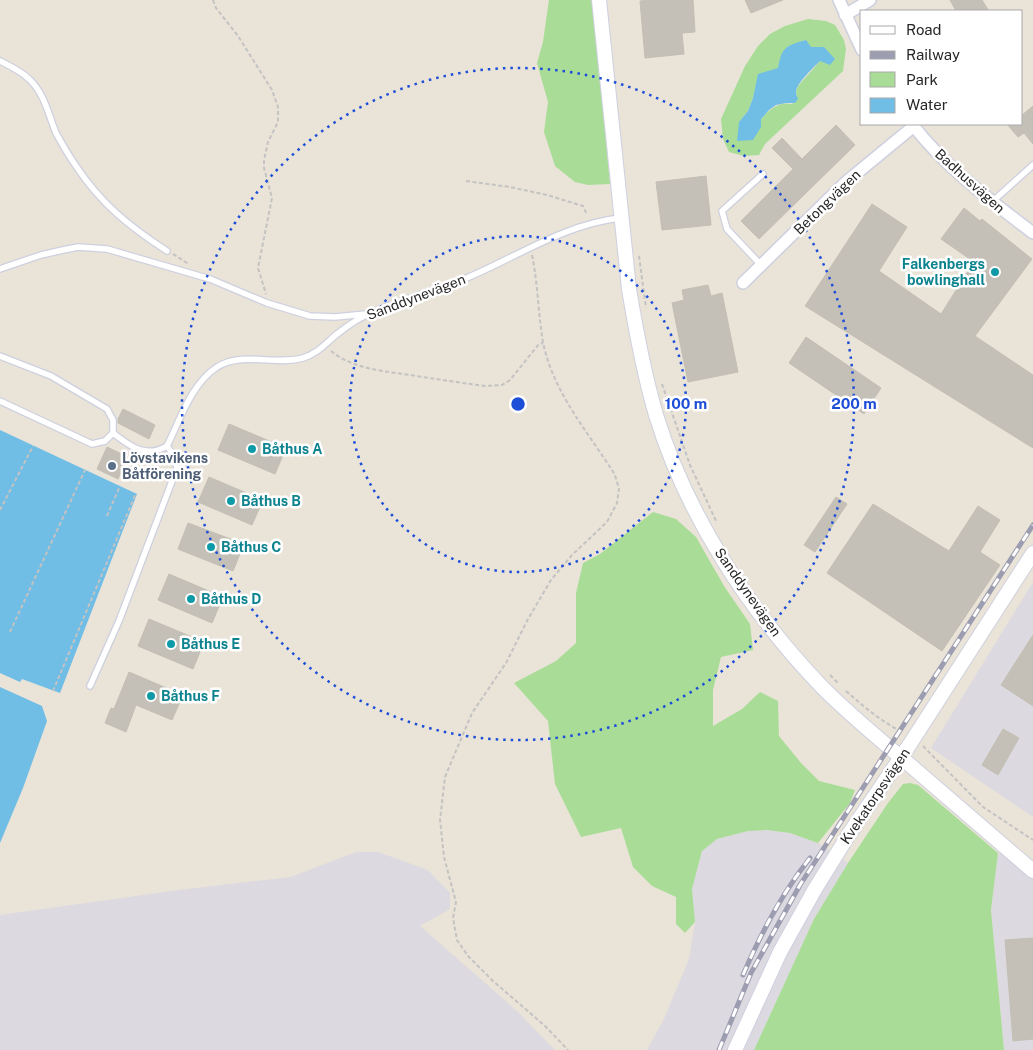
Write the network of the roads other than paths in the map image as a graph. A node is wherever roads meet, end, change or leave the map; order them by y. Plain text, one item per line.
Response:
1 (599, 0) edge
2 (839, 0) edge
3 (870, 0) edge
4 (845, 15) junction
5 (860, 46) edge
6 (0, 61) edge
7 (913, 125) edge
8 (1033, 165) edge
9 (763, 174) dead end
10 (992, 202) junction
11 (622, 217) junction
12 (1033, 234) edge
13 (167, 251) road end
14 (761, 265) junction
15 (0, 269) edge
16 (743, 283) dead end
17 (368, 314) junction
18 (0, 356) edge
19 (0, 401) edge
20 (113, 433) junction
21 (167, 446) junction
22 (1033, 553) edge
23 (90, 686) dead end
24 (901, 757) junction
25 (1033, 871) edge
26 (735, 1050) edge

1 - 11 street, Sanddynevägen
2 - 4 street
3 - 4 street
4 - 5 street
6 - 13 lane
7 - 10 street, Badhusvägen
7 - 14 street, Betongvägen
8 - 10 lane
9 - 14 lane
10 - 12 street, Badhusvägen
11 - 17 lane, Sanddynevägen
11 - 24 street, Sanddynevägen
14 - 16 street, Betongvägen
15 - 17 lane
17 - 21 lane, Sanddynevägen
18 - 20 lane
19 - 20 lane
20 - 21 lane
21 - 23 lane
22 - 24 street, Kvekatorpsvägen
24 - 25 street, Sanddynevägen
24 - 26 street, Kvekatorpsvägen

